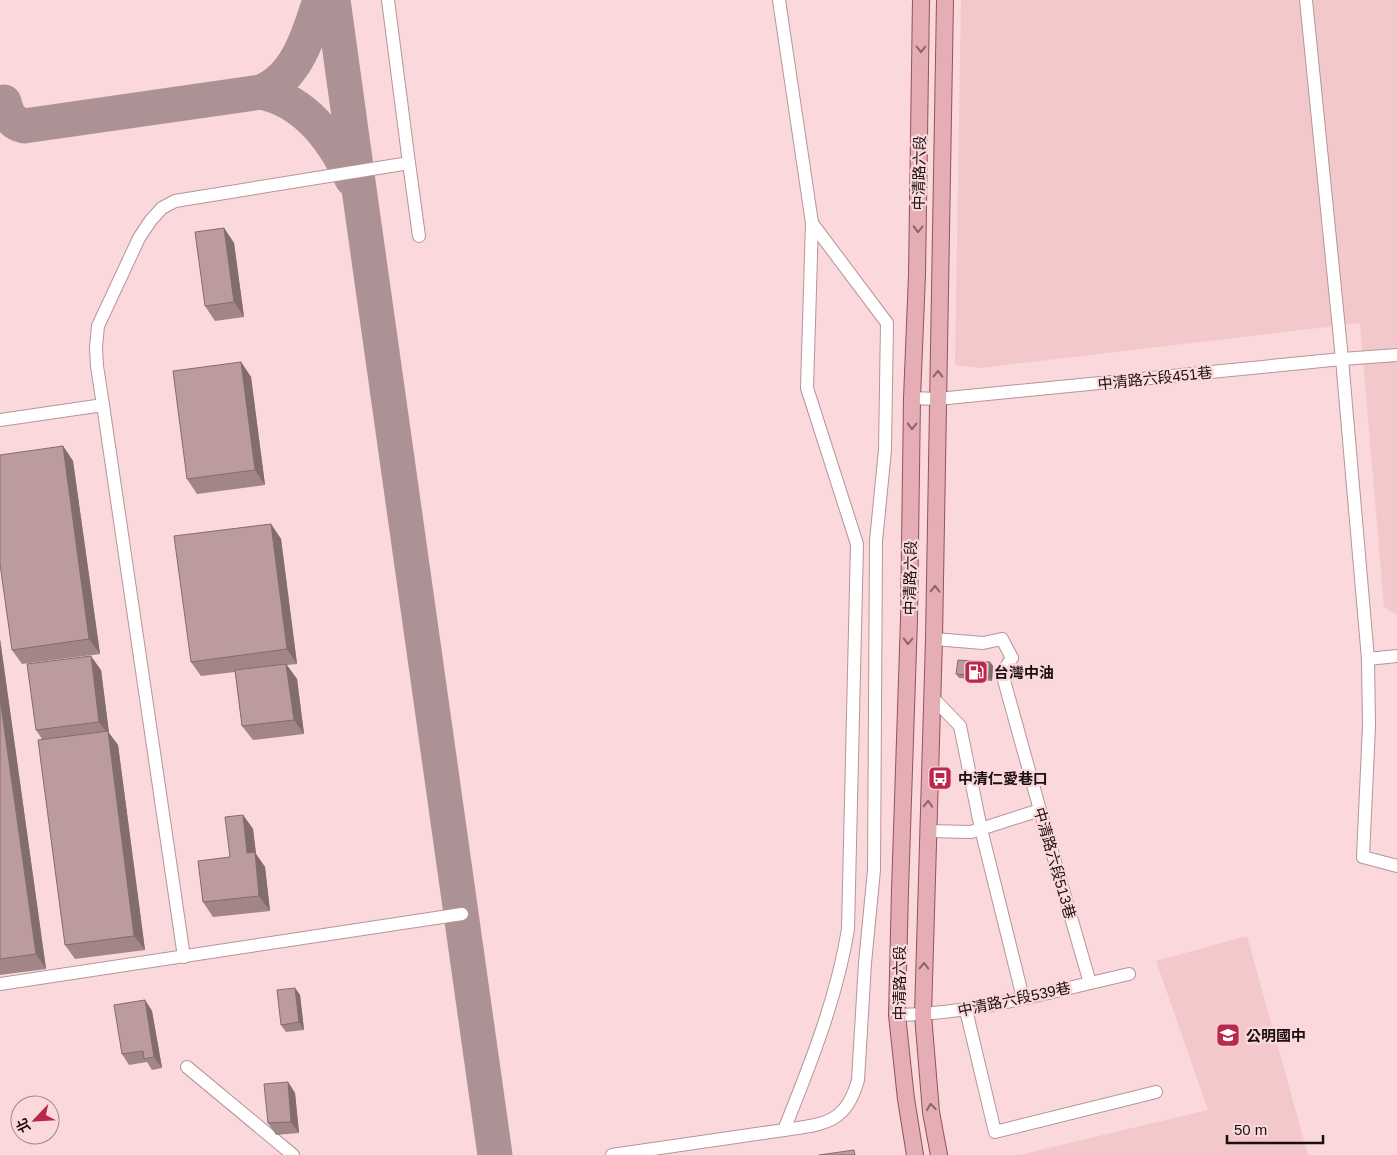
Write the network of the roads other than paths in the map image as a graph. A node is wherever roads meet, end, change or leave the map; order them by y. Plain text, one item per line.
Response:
1 (388, 0) edge
2 (779, 0) edge
3 (921, 0) edge
4 (945, 0) edge
5 (1306, 0) edge
6 (408, 163) junction
7 (812, 223) junction
8 (420, 236) dead end
9 (1397, 354) edge
10 (1342, 359) junction
11 (912, 398) junction
12 (938, 399) junction
13 (103, 405) junction
14 (0, 420) edge
15 (934, 639) junction
16 (1397, 656) edge
17 (1368, 659) junction
18 (931, 696) junction
19 (1040, 810) junction
20 (981, 829) junction
21 (927, 831) junction
22 (1397, 866) edge
23 (462, 914) dead end
24 (184, 957) junction
25 (1129, 974) dead end
26 (1090, 983) junction
27 (0, 984) edge
28 (1023, 998) junction
29 (966, 1010) junction
30 (923, 1015) junction
31 (897, 1016) junction
32 (188, 1067) dead end
33 (1156, 1092) dead end
34 (784, 1130) junction
35 (294, 1155) edge
36 (612, 1155) edge
37 (915, 1155) edge
38 (939, 1155) edge

1 - 6 street
2 - 7 street
3 -> 11 main road, 中清路六段
12 -> 4 main road, 中清路六段
5 - 10 street
6 - 8 street
6 - 13 street
7 - 34 street
7 - 34 street
9 - 10 street, 中清路六段451巷
10 - 12 street, 中清路六段451巷
10 - 17 street
11 - 12 street, 中清路六段451巷
11 -> 31 main road, 中清路六段
15 -> 12 main road, 中清路六段
13 - 14 street
13 - 24 street
15 - 18 main road, 中清路六段
15 - 19 street, 中清路六段513巷
16 - 17 street
17 - 22 street
18 - 20 street
21 -> 18 main road, 中清路六段
19 - 20 street
19 - 26 street, 中清路六段513巷
20 - 21 street
20 - 28 street
30 -> 21 main road, 中清路六段
23 - 24 street
24 - 27 street
25 - 26 street, 中清路六段539巷
26 - 28 street, 中清路六段539巷
28 - 29 street, 中清路六段539巷
29 - 30 street, 中清路六段539巷
29 - 33 street
30 - 31 street, 中清路六段539巷
38 -> 30 main road, 中清路六段
31 - 37 main road, 中清路六段
32 - 35 street
34 - 36 street

